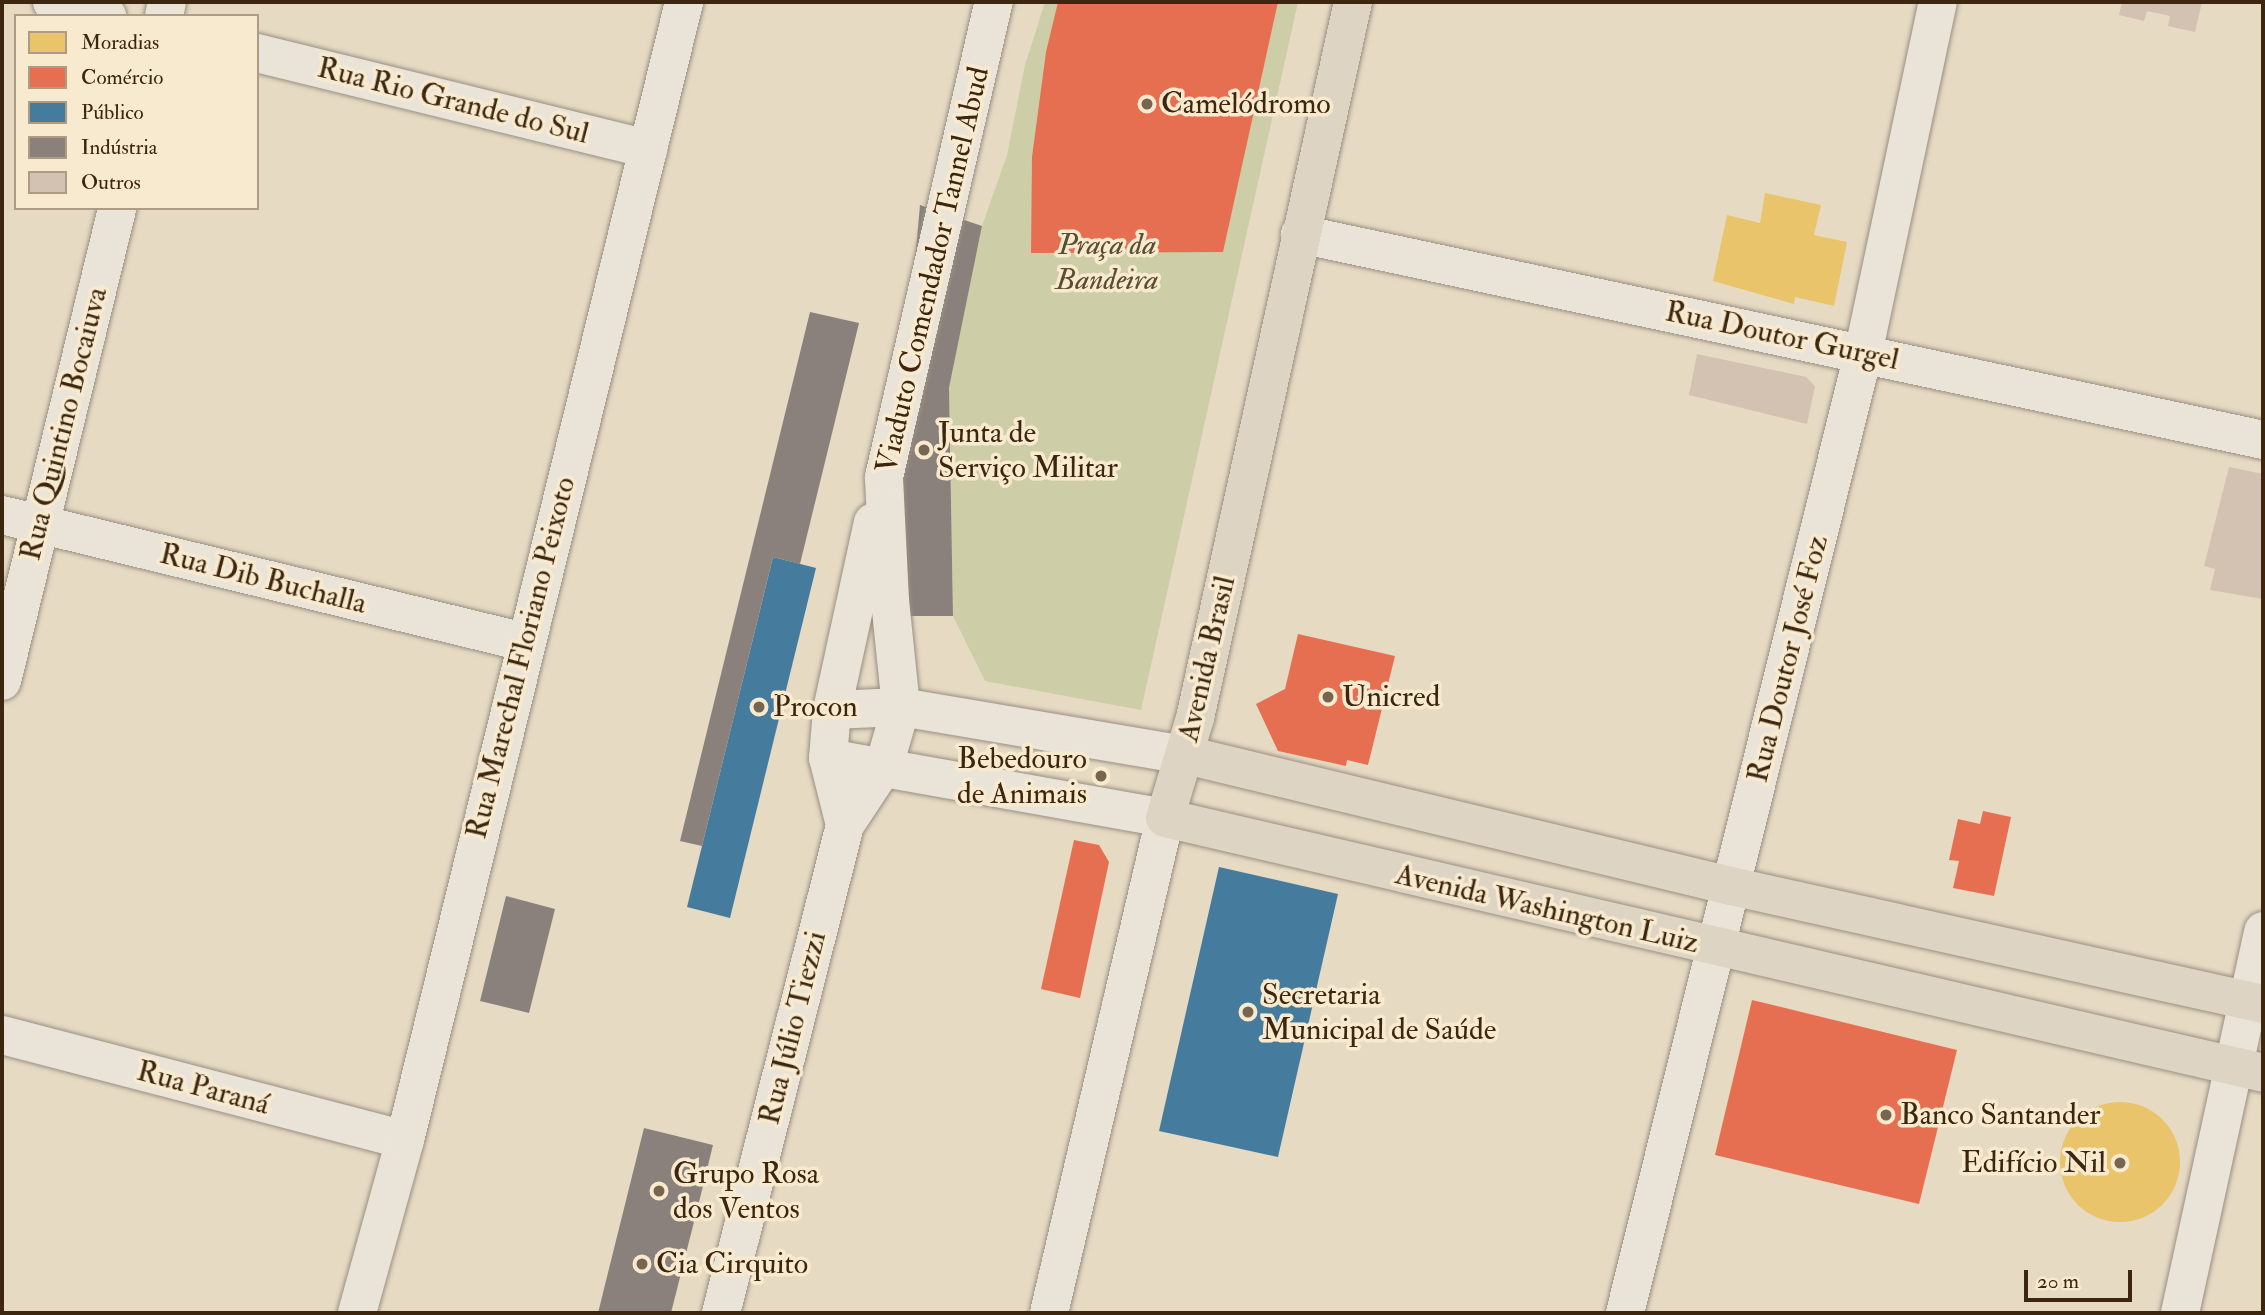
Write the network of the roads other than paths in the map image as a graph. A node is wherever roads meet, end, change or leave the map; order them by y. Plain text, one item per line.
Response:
1 (52, 2) edge
2 (684, 2) edge
3 (994, 2) edge
4 (1353, 2) edge
5 (1938, 2) edge
6 (99, 14) edge
7 (259, 53) edge
8 (648, 149) junction
9 (117, 210) edge
10 (1300, 234) junction
11 (1863, 354) junction
12 (2263, 440) edge
13 (887, 466) junction
14 (2, 516) edge
15 (40, 525) junction
16 (524, 642) junction
17 (2, 681) edge
18 (901, 707) junction
19 (832, 710) junction
20 (1186, 755) junction
21 (828, 758) junction
22 (884, 766) junction
23 (1165, 818) junction
24 (845, 825) junction
25 (1731, 886) junction
26 (2263, 931) edge
27 (1717, 948) junction
28 (2254, 1002) edge
29 (2, 1035) edge
30 (2249, 1070) edge
31 (405, 1140) junction
32 (357, 1313) edge
33 (721, 1313) edge
34 (1049, 1313) edge
35 (1625, 1313) edge
36 (2179, 1313) edge

1 - 6 street
2 - 8 street, Rua Marechal Floriano Peixoto
3 - 13 street, Viaduto Comendador Tannel Abud
4 - 10 main road, Avenida Brasil
5 - 11 street, Rua Doutor José Foz
7 - 8 street, Rua Rio Grande do Sul
8 - 16 street, Rua Marechal Floriano Peixoto
9 - 15 street, Rua Quintino Bocaiuva
10 - 11 street, Rua Doutor Gurgel
10 - 20 main road, Avenida Brasil
11 - 12 street, Rua Doutor Gurgel
11 - 25 street, Rua Doutor José Foz
13 - 18 street, Viaduto Comendador Tannel Abud
13 - 19 street, Rua Júlio Tiezzi
14 - 15 street, Rua Dib Buchalla
15 - 16 street, Rua Dib Buchalla
15 - 17 street, Rua Quintino Bocaiuva
16 - 31 street, Rua Marechal Floriano Peixoto
18 - 19 street
18 - 20 street
18 - 22 street, Rua Júlio Tiezzi
19 - 21 street, Rua Júlio Tiezzi
20 - 23 main road, Avenida Brasil
20 - 25 main road
21 - 22 street, Avenida Washington Luiz
21 - 24 street, Rua Júlio Tiezzi
22 - 23 street, Avenida Washington Luiz
22 - 24 street, Rua Júlio Tiezzi
23 - 27 main road, Avenida Washington Luiz
23 - 34 street, Avenida Brasil
24 - 33 street, Rua Júlio Tiezzi
25 - 27 street, Rua Doutor José Foz
25 - 28 main road
26 - 28 street
27 - 30 main road, Avenida Washington Luiz
27 - 35 street, Rua Doutor José Foz
28 - 30 street
29 - 31 street, Rua Paraná
30 - 36 street
31 - 32 street, Rua Marechal Floriano Peixoto

